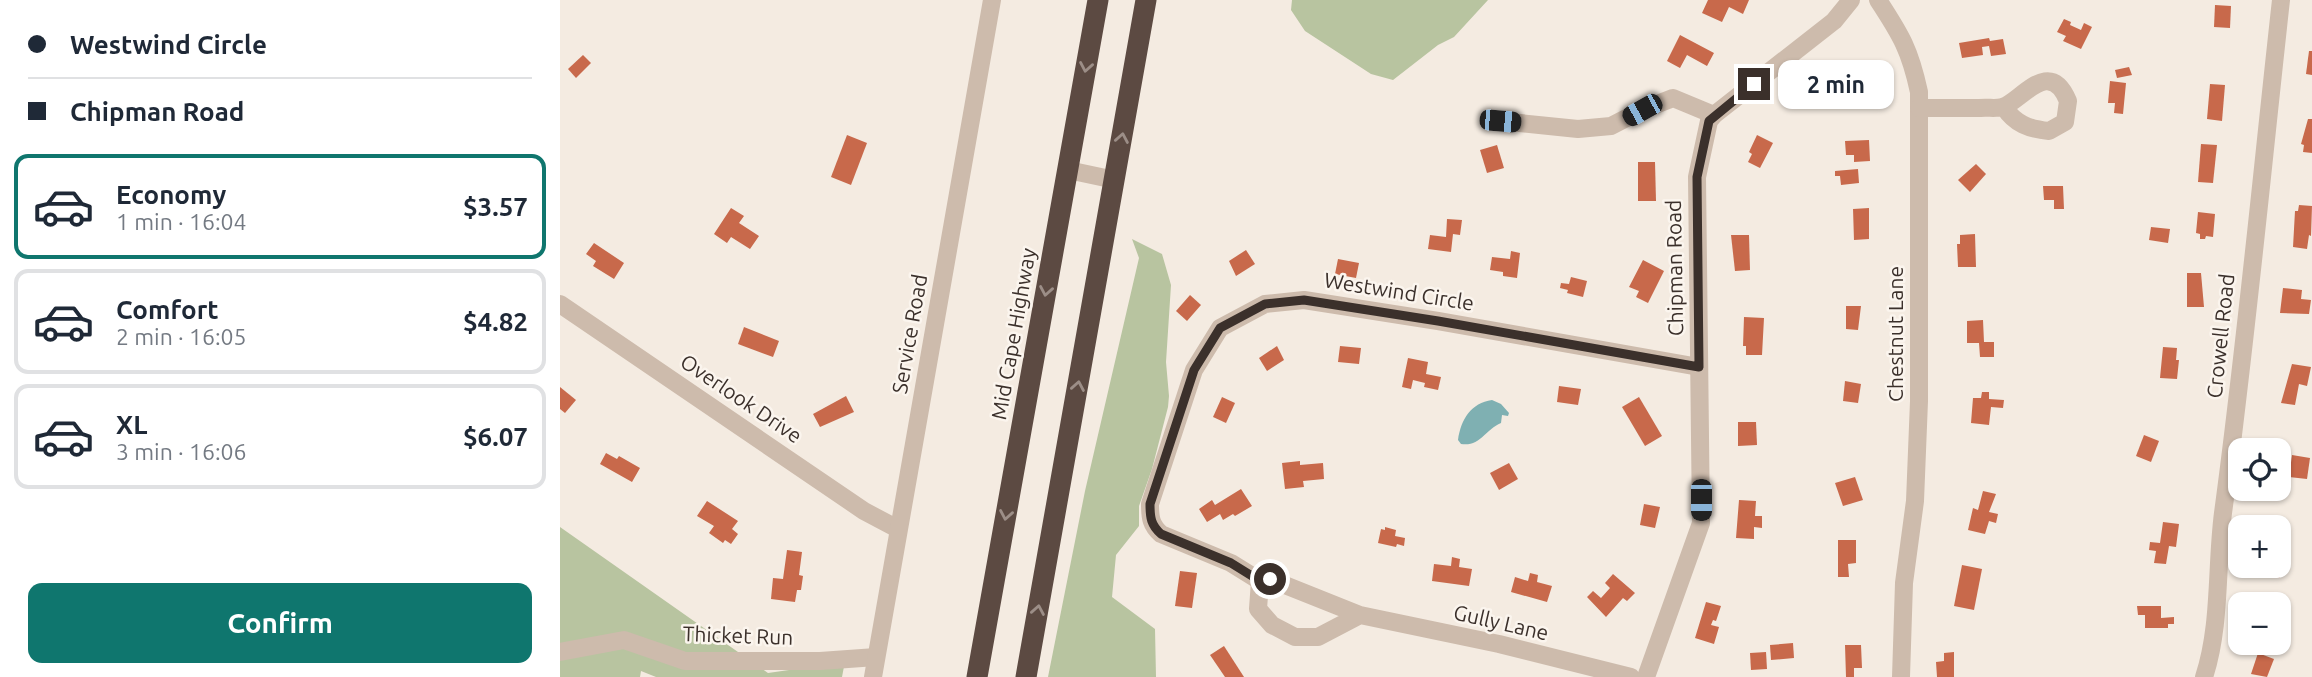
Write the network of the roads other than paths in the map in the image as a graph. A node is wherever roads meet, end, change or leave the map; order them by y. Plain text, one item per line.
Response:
1 (992, 0) edge
2 (1098, 0) edge
3 (1146, 0) edge
4 (1156, 0) edge
5 (1851, 0) edge
6 (1878, 0) edge
7 (2281, 0) edge
8 (1133, 77) junction
9 (2004, 107) dead end
10 (1919, 108) junction
11 (1714, 115) junction
12 (1500, 121) dead end
13 (1068, 170) junction
14 (1115, 180) junction
15 (560, 304) edge
16 (1699, 367) junction
17 (898, 529) junction
18 (1260, 581) junction
19 (1360, 615) junction
20 (560, 652) edge
21 (876, 657) junction
22 (873, 677) edge
23 (977, 677) edge
24 (1026, 677) edge
25 (1631, 677) edge
26 (1646, 677) edge
27 (1901, 677) edge
28 (2204, 677) edge

1 - 17 street, Service Road
2 -> 13 highway, Mid Cape Highway
3 - 8 highway
4 - 8 street
5 - 11 street
6 - 10 street, Chestnut Lane
7 - 28 street, Crowell Road
14 -> 8 highway
9 - 10 street
10 - 27 street, Chestnut Lane
11 - 12 street
11 - 16 street, Chipman Road
13 - 14 street
13 -> 23 highway, Mid Cape Highway
24 -> 14 highway
15 - 17 street, Overlook Drive
16 - 18 street, Westwind Circle
16 - 26 street, Chipman Road
17 - 21 street, Service Road
18 - 19 street, Gully Lane
18 - 19 street
19 - 25 street, Gully Lane
20 - 21 street, Thicket Run
21 - 22 street, Service Road

